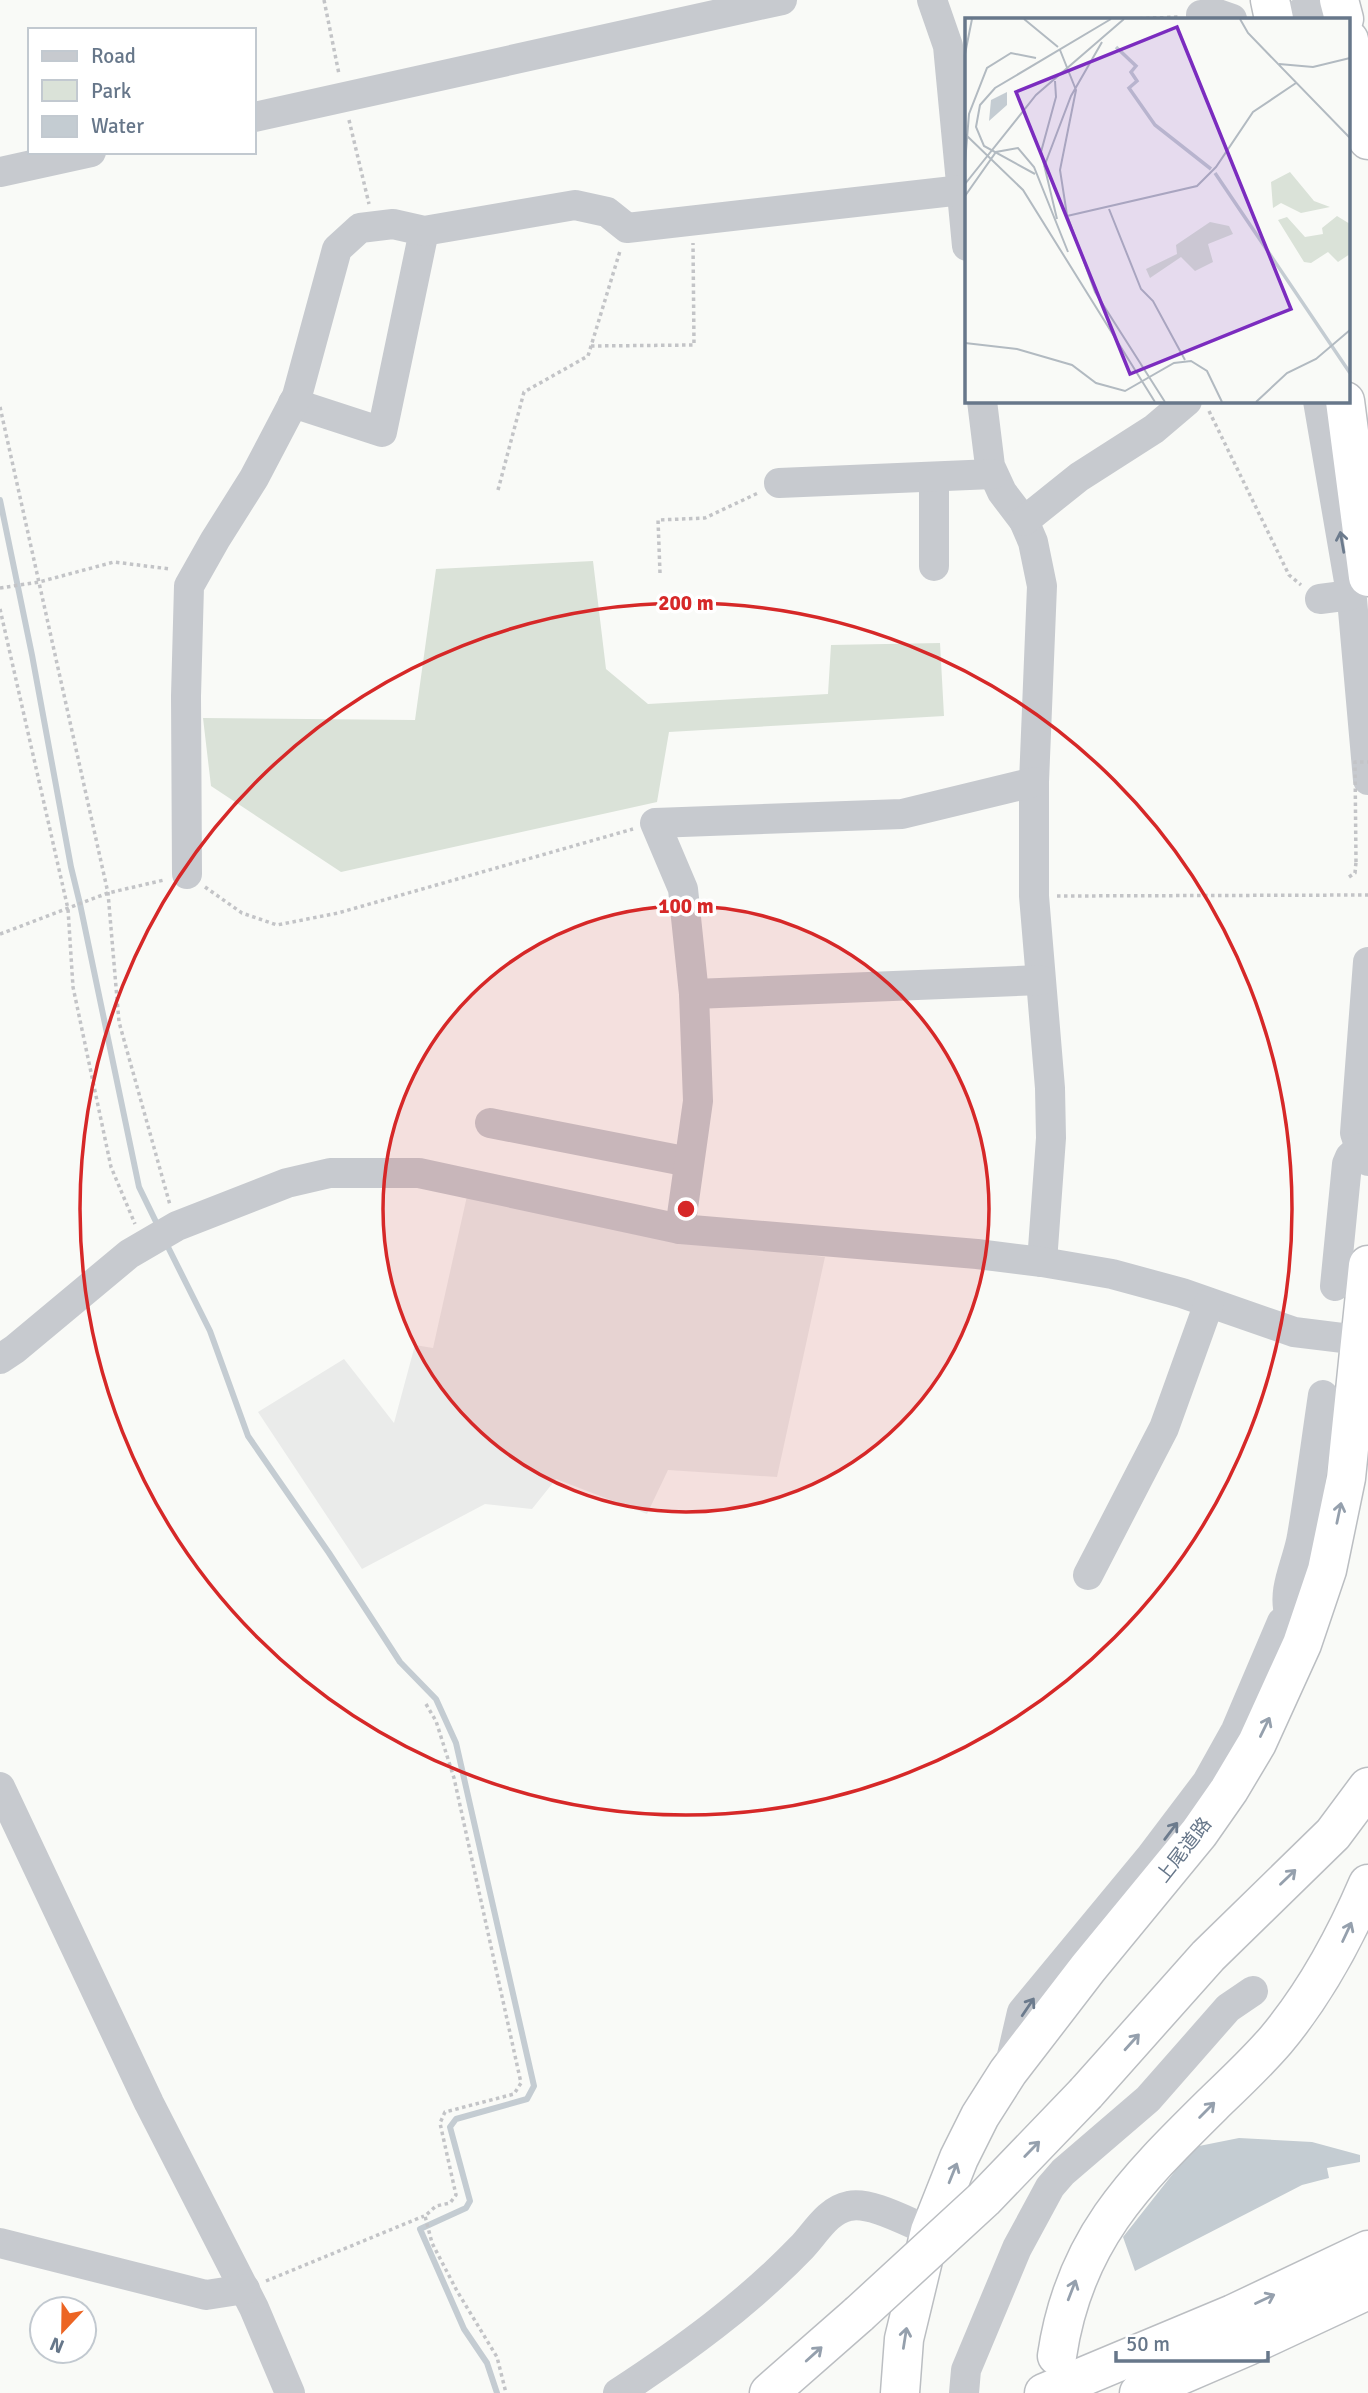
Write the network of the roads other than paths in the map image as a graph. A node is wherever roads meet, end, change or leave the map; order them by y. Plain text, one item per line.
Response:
1 (782, 0) edge
2 (932, 0) edge
3 (1270, 0) edge
4 (1339, 0) edge
5 (1201, 15) road end
6 (1229, 18) edge
7 (1274, 18) edge
8 (1293, 18) edge
9 (1338, 18) edge
10 (1344, 18) edge
11 (1357, 63) edge
12 (256, 117) edge
13 (1368, 140) edge
14 (82, 154) edge
15 (0, 172) edge
16 (962, 190) junction
17 (965, 224) edge
18 (424, 231) junction
19 (1350, 381) edge
20 (982, 402) edge
21 (1186, 402) edge
22 (1318, 402) edge
23 (1345, 402) edge
24 (293, 403) junction
25 (1368, 464) edge
26 (993, 474) junction
27 (934, 477) junction
28 (779, 483) road end
29 (1024, 521) junction
30 (934, 566) dead end
31 (1360, 586) edge
32 (1320, 599) road end
33 (1368, 780) edge
34 (1034, 782) junction
35 (187, 874) road end
36 (1368, 962) edge
37 (1040, 980) junction
38 (694, 994) junction
39 (490, 1123) dead end
40 (1364, 1154) edge
41 (689, 1162) junction
42 (680, 1229) junction
43 (1042, 1262) junction
44 (1368, 1265) edge
45 (1335, 1286) dead end
46 (1209, 1303) junction
47 (1365, 1341) edge
48 (0, 1359) edge
49 (1323, 1395) dead end
50 (1088, 1575) dead end
51 (1304, 1606) junction
52 (1368, 1787) edge
53 (1, 1792) edge
54 (1368, 1884) edge
55 (1253, 1991) dead end
56 (930, 2231) junction
57 (0, 2243) edge
58 (1368, 2250) edge
59 (245, 2289) junction
60 (1368, 2290) edge
61 (1057, 2356) dead end
62 (290, 2393) edge
63 (618, 2393) edge
64 (769, 2393) edge
65 (901, 2393) edge
66 (964, 2393) edge
67 (1044, 2393) edge
68 (1139, 2393) edge

1 - 12 street
2 - 16 street
3 - 7 highway
4 - 10 highway
5 - 6 street
8 - 9 street
11 - 13 highway
14 - 15 street
16 - 17 street
16 - 18 street
18 - 24 street
18 - 24 street
19 - 25 highway
20 - 26 street
21 - 29 street
31 -> 22 street
23 - 31 highway
24 - 35 street
26 - 27 street
26 - 29 street
27 - 28 street
27 - 30 street
29 - 34 street
31 - 32 street
31 - 33 street
34 - 37 street
34 - 38 street
36 - 40 street
37 - 38 street
37 - 43 street
38 - 41 street
39 - 41 street
40 - 45 street
41 - 42 street
42 - 43 street
42 - 48 street
43 - 46 street
44 - 47 highway, 上尾道路
46 - 47 street
46 - 50 street
51 -> 47 highway, 上尾道路
49 - 51 street
56 -> 51 highway, 上尾道路
64 -> 52 highway, bridge
53 - 59 street
61 -> 54 highway
55 - 66 street
56 - 63 street
65 -> 56 highway, 上尾道路
57 - 59 street
67 -> 58 highway
59 - 62 street
60 - 68 highway

